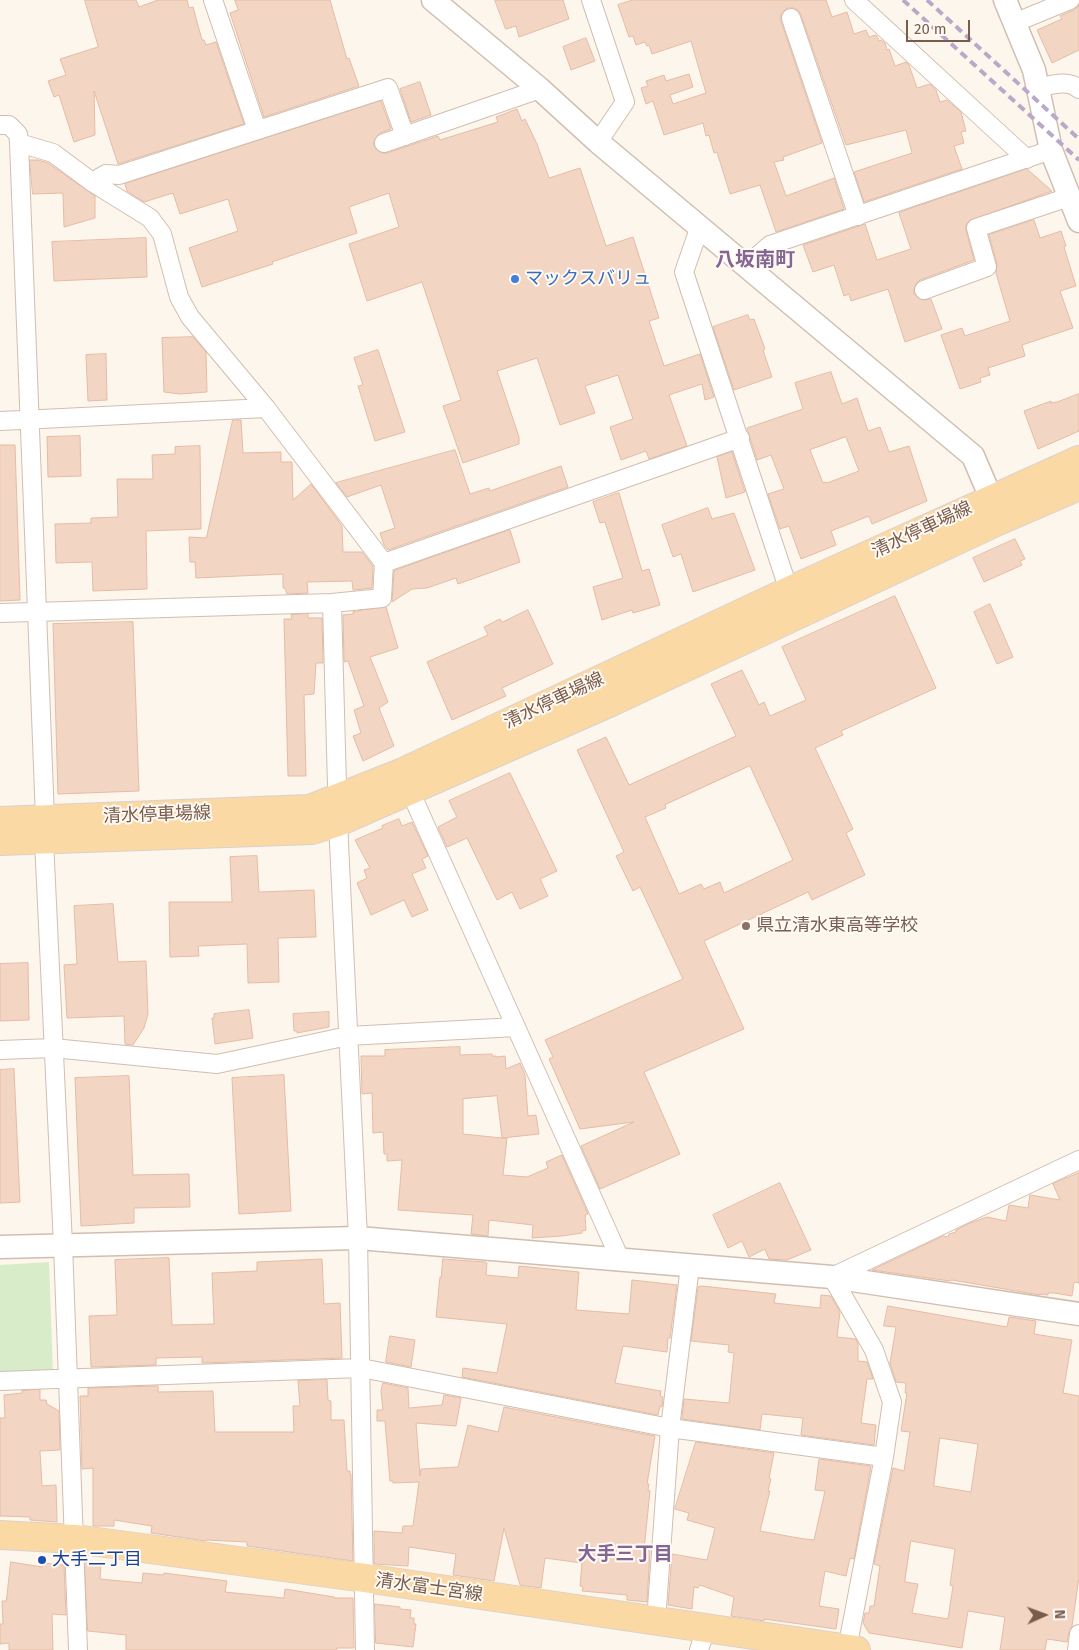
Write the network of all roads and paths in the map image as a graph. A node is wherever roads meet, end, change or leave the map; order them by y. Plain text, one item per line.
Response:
1 (213, 0) edge
2 (433, 0) edge
3 (591, 0) edge
4 (854, 0) edge
5 (1005, 0) edge
6 (1070, 0) edge
7 (791, 18) dead end
8 (1014, 23) junction
9 (1038, 88) junction
10 (540, 89) junction
11 (1079, 89) edge
12 (0, 125) edge
13 (256, 130) junction
14 (405, 136) junction
15 (598, 142) junction
16 (19, 143) junction
17 (384, 143) dead end
18 (1051, 150) junction
19 (1026, 159) junction
20 (92, 182) junction
21 (1070, 197) junction
22 (858, 216) junction
23 (1079, 221) edge
24 (700, 226) junction
25 (747, 265) junction
26 (924, 290) dead end
27 (266, 408) junction
28 (30, 420) junction
29 (0, 421) edge
30 (740, 438) junction
31 (1079, 460) edge
32 (1079, 486) edge
33 (995, 510) junction
34 (384, 563) junction
35 (789, 591) junction
36 (332, 603) junction
37 (36, 612) junction
38 (0, 613) edge
39 (406, 782) junction
40 (338, 810) junction
41 (0, 821) edge
42 (44, 829) junction
43 (0, 841) edge
44 (516, 1027) junction
45 (348, 1036) junction
46 (53, 1048) junction
47 (0, 1050) edge
48 (1079, 1160) edge
49 (358, 1238) junction
50 (63, 1245) junction
51 (0, 1247) edge
52 (620, 1259) junction
53 (690, 1266) junction
54 (832, 1277) junction
55 (1079, 1314) edge
56 (361, 1368) junction
57 (68, 1379) junction
58 (0, 1381) edge
59 (670, 1428) junction
60 (884, 1457) junction
61 (0, 1535) edge
62 (75, 1539) junction
63 (365, 1578) junction
64 (656, 1621) junction
65 (1079, 1634) edge
66 (702, 1639) edge
67 (851, 1649) edge
68 (78, 1650) edge
69 (365, 1650) edge
70 (1077, 1650) edge

1 - 13 street
2 - 10 street
3 - 15 street
4 - 19 street
5 - 8 street
6 - 8 street
7 - 22 street
8 - 9 street
9 - 11 street
9 - 18 street
10 - 14 street
10 - 15 street
12 - 16 street
13 - 14 street
13 - 20 street
14 - 17 street
15 - 24 street
16 - 20 street
16 - 28 street
18 - 19 street
18 - 21 street
19 - 22 street
20 - 27 street
21 - 23 street
21 - 26 street
22 - 25 street
24 - 25 street
24 - 30 street
25 - 33 street
27 - 28 street
27 - 34 street
28 - 29 street
28 - 37 street
30 - 34 street
30 - 35 street
31 - 33 main road, 清水停車場線
32 - 33 main road, 清水停車場線
33 - 35 main road, 清水停車場線
33 - 39 main road, 清水停車場線
34 - 36 street
35 - 39 main road, 清水停車場線
36 - 37 street
36 - 40 street
37 - 38 street
37 - 42 street
39 - 40 main road, 清水停車場線
39 - 44 street
40 - 42 main road, 清水停車場線
40 - 45 street
41 - 42 main road, 清水停車場線
42 - 43 main road, 清水停車場線
42 - 46 street
44 - 45 street
44 - 52 street
45 - 46 street
45 - 49 street
46 - 47 street
46 - 50 street
48 - 54 street
49 - 50 street
49 - 52 street
49 - 56 street
50 - 51 street
50 - 57 street
52 - 53 street
53 - 54 street
53 - 59 street
54 - 55 street
54 - 60 street
56 - 57 street
56 - 59 street
56 - 63 street
57 - 58 street
57 - 62 street
59 - 60 street
59 - 64 street
60 - 67 street
61 - 62 main road, 清水富士宮線
62 - 63 main road, 清水富士宮線
62 - 68 street
63 - 64 main road, 清水富士宮線
63 - 69 street
64 - 66 main road, 清水富士宮線
65 - 70 street
66 - 67 main road, 清水富士宮線

